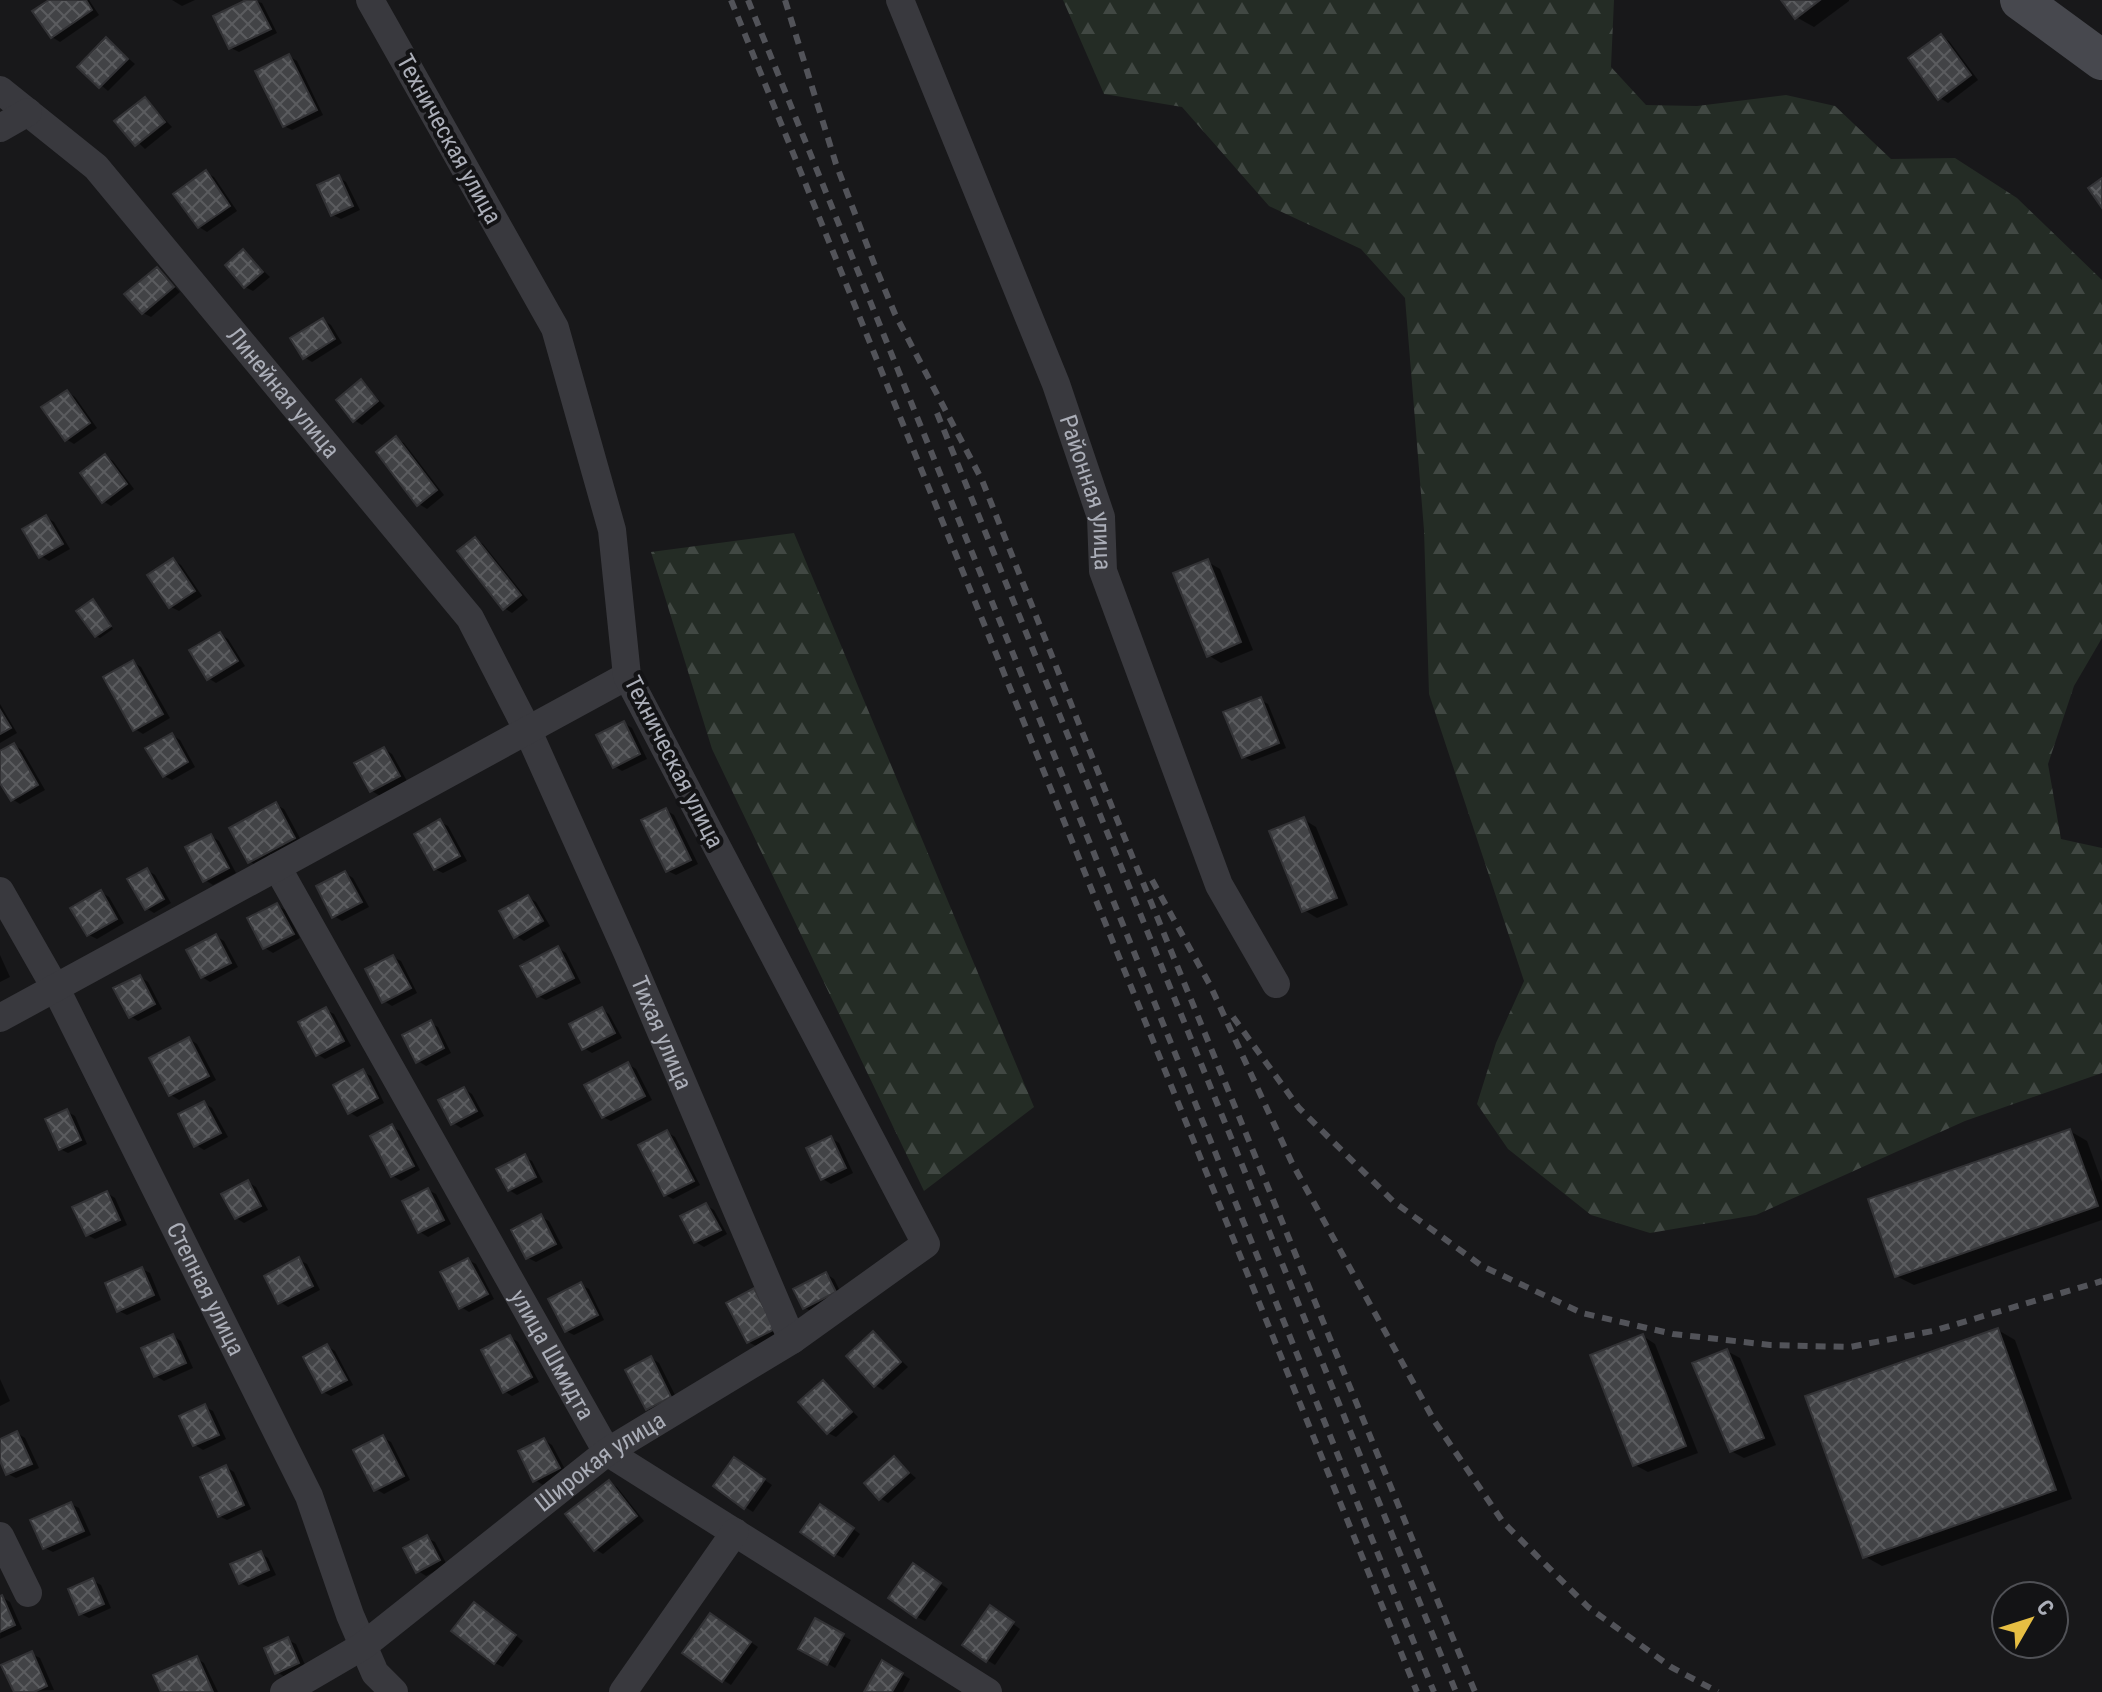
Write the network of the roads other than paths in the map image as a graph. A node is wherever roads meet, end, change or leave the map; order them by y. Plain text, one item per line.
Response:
1 (370, 0) edge
2 (900, 0) edge
3 (2020, 0) edge
4 (2102, 60) edge
5 (0, 90) edge
6 (28, 112) junction
7 (0, 128) edge
8 (627, 676) junction
9 (527, 729) junction
10 (277, 867) junction
11 (0, 891) edge
12 (1276, 984) dead end
13 (56, 989) junction
14 (0, 1018) edge
15 (926, 1244) joint
16 (792, 1340) junction
17 (607, 1452) junction
18 (735, 1532) junction
19 (0, 1536) edge
20 (28, 1593) dead end
21 (363, 1646) junction
22 (284, 1692) edge
23 (394, 1692) edge
24 (623, 1692) edge
25 (988, 1692) edge

1 - 8 street, Техническая улица
2 - 12 street, Районная улица
3 - 4 street
5 - 6 street, Линейная улица
6 - 7 street
6 - 9 street, Линейная улица
8 - 9 street
8 - 15 street, Техническая улица
9 - 10 street
9 - 16 street, Тихая улица
10 - 13 street
10 - 17 street, улица Шмидта
11 - 13 street, Степная улица
13 - 14 street
13 - 21 street, Степная улица
15 - 16 street, Широкая улица
16 - 17 street, Широкая улица
17 - 18 street, улица Шмидта
17 - 21 street, Широкая улица
18 - 24 street
18 - 25 street, улица Шмидта
19 - 20 street
21 - 22 street, Широкая улица
21 - 23 street, Степная улица

